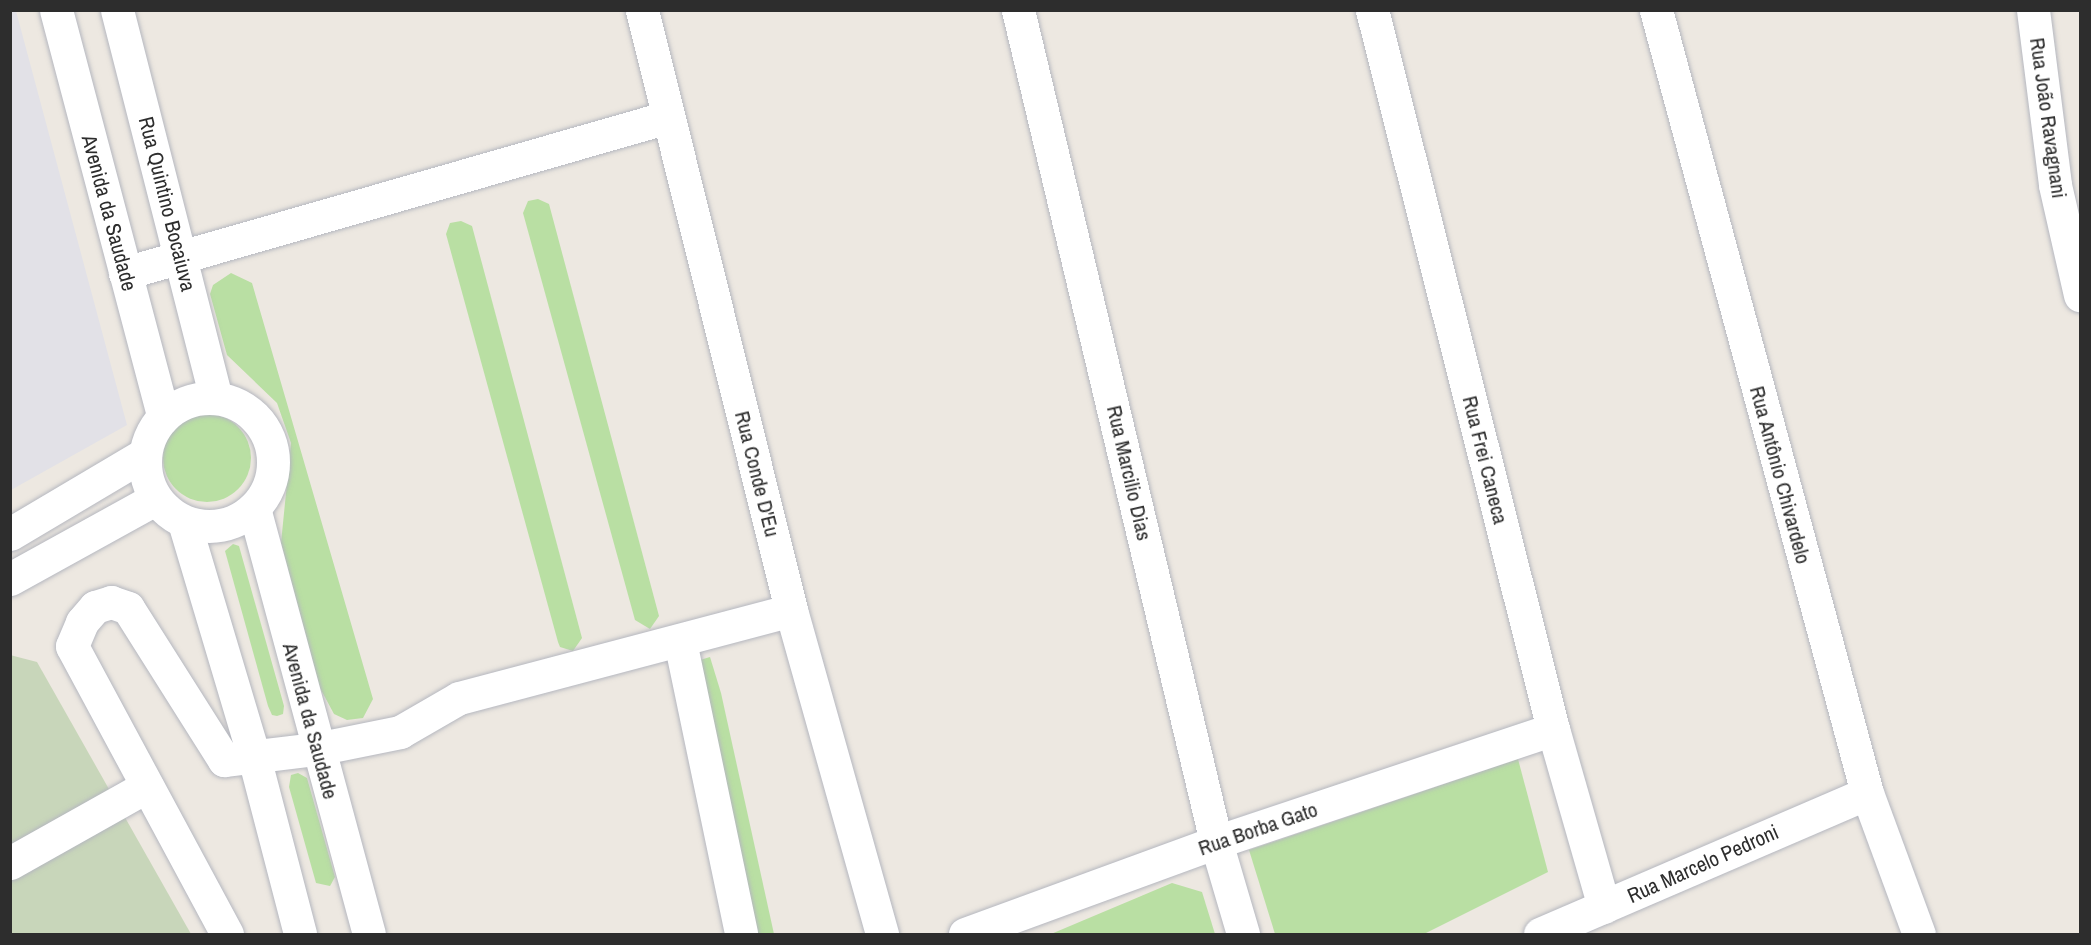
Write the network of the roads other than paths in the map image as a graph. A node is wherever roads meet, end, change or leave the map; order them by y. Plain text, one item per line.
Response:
1 (56, 10) edge
2 (117, 10) edge
3 (642, 10) edge
4 (1017, 10) edge
5 (1372, 10) edge
6 (1656, 10) edge
7 (2033, 10) edge
8 (668, 117) junction
9 (180, 258) junction
10 (125, 273) junction
11 (2080, 295) edge
12 (216, 397) junction
13 (163, 416) junction
14 (145, 454) junction
15 (155, 499) junction
16 (254, 507) junction
17 (184, 522) junction
18 (10, 534) edge
19 (10, 579) edge
20 (791, 610) junction
21 (680, 641) junction
22 (1553, 729) junction
23 (316, 749) junction
24 (254, 757) junction
25 (147, 786) junction
26 (1867, 793) junction
27 (1216, 842) junction
28 (10, 863) edge
29 (1604, 907) junction
30 (227, 934) edge
31 (300, 934) edge
32 (369, 934) edge
33 (741, 934) edge
34 (882, 934) edge
35 (965, 934) edge
36 (1243, 934) edge
37 (1540, 934) edge
38 (1919, 934) edge

1 - 10 street, Avenida da Saudade
2 - 9 street, Rua Quintino Bocaiuva
3 - 8 street, Rua Conde D'Eu
4 - 27 street, Rua Marcilio Dias
5 - 22 street, Rua Frei Caneca
6 - 26 street, Rua Antônio Chivardelo
7 - 11 street, Rua João Ravagnani
8 - 9 street
8 - 20 street, Rua Conde D'Eu
9 - 10 street
9 - 12 street, Rua Quintino Bocaiuva
10 - 13 street, Avenida da Saudade
12 - 13 street
12 - 16 street
13 - 14 street
14 - 15 street
14 - 18 street
15 - 17 street
15 - 19 street
16 - 17 street
16 - 23 street, Avenida da Saudade
17 - 24 street
20 - 21 street
20 - 34 street, Rua Conde D'Eu
21 - 23 street
21 - 33 street
22 - 27 street, Rua Borba Gato
22 - 29 street, Rua Frei Caneca
23 - 24 street
23 - 32 street, Avenida da Saudade
24 - 25 street
24 - 31 street
25 - 28 street
25 - 30 street
26 - 29 street, Rua Marcelo Pedroni
26 - 38 street, Rua Antônio Chivardelo
27 - 35 street, Rua Borba Gato
27 - 36 street, Rua Marcilio Dias
29 - 37 street, Rua Marcelo Pedroni

